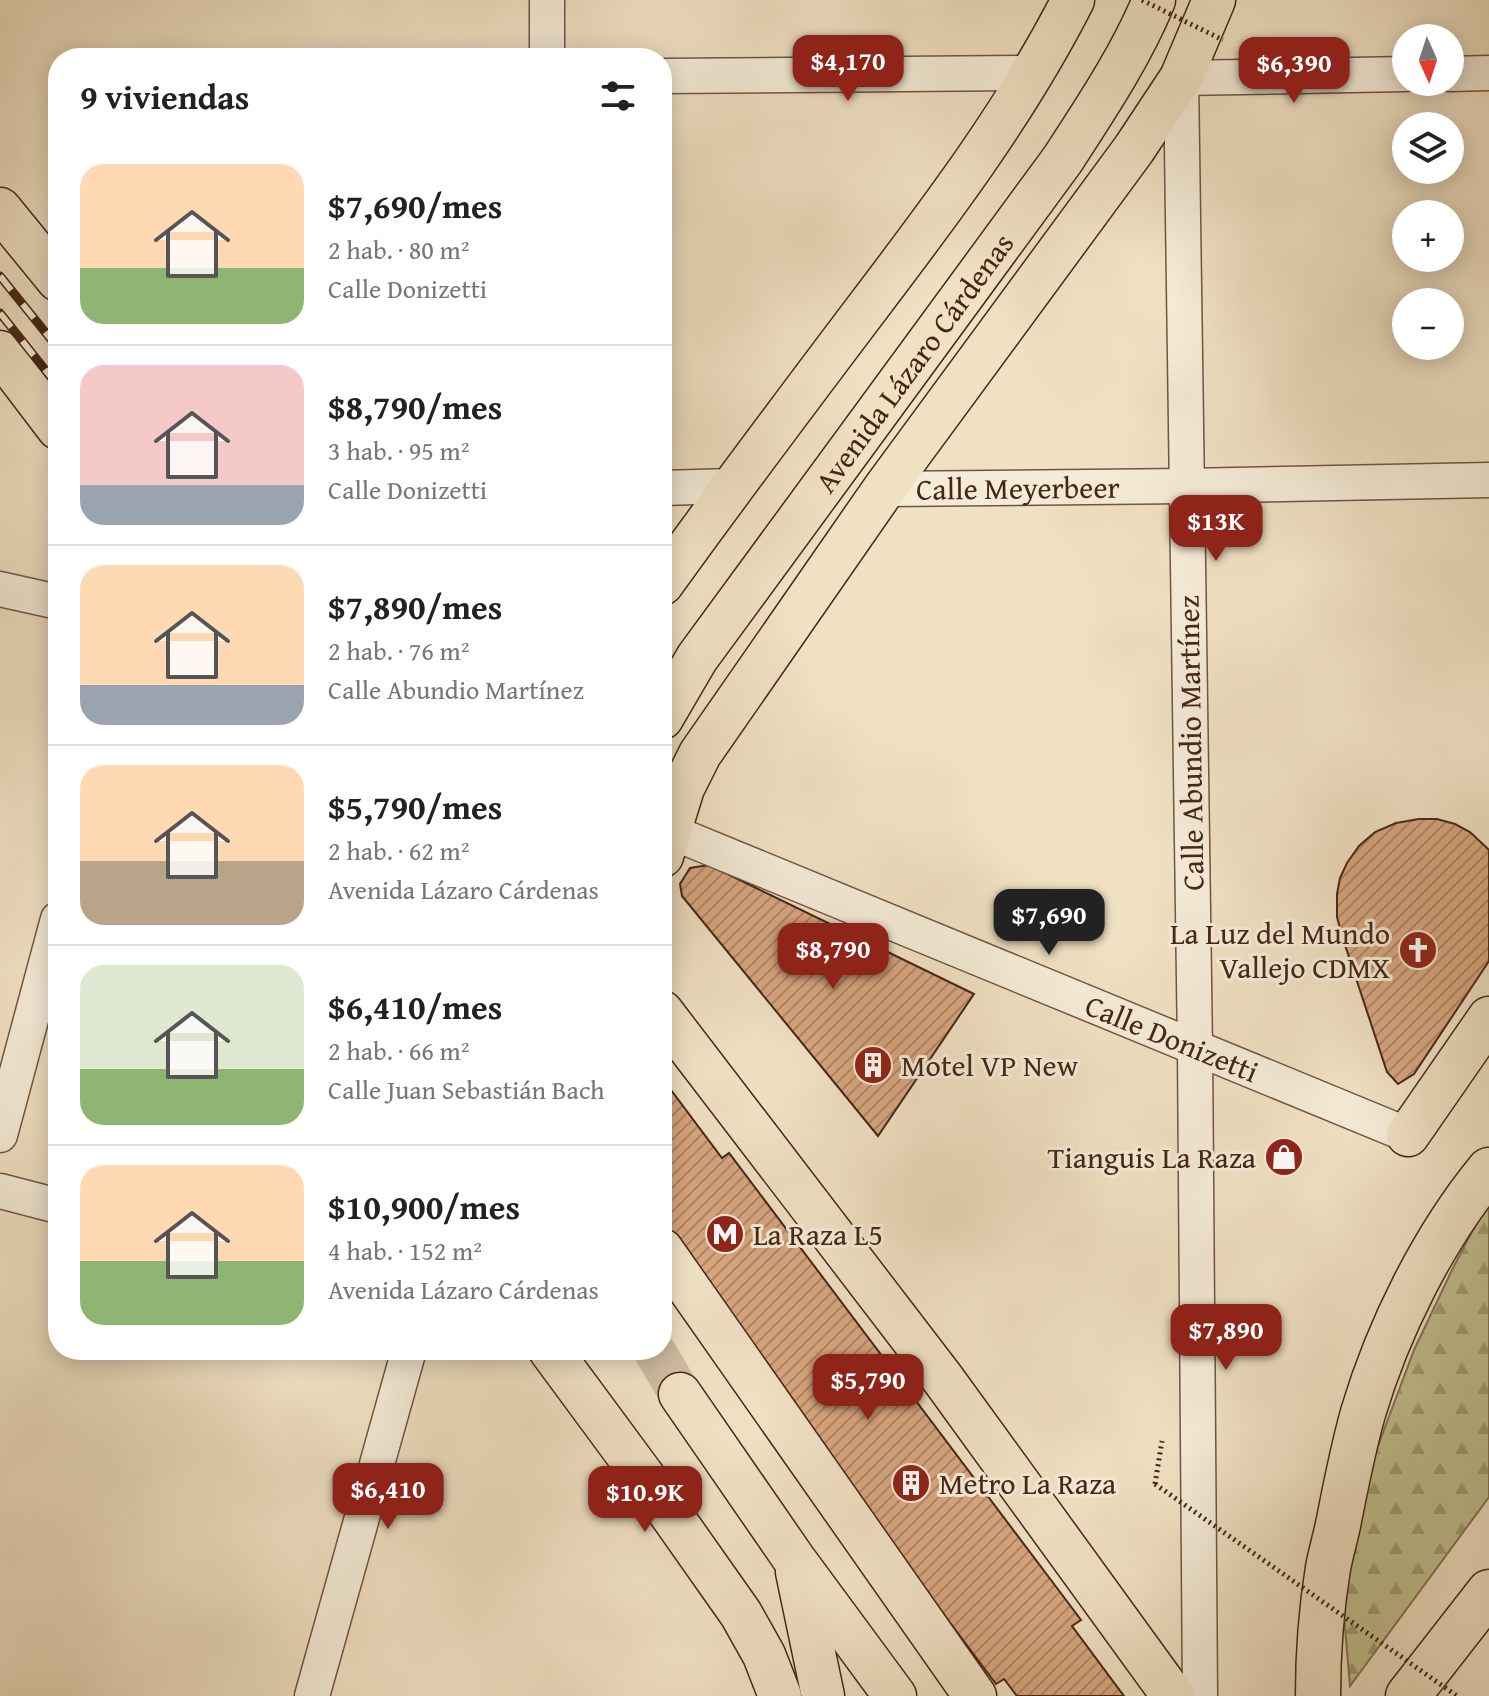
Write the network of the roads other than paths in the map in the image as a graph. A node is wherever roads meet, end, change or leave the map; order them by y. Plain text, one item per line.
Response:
1 (547, 0) edge
2 (1073, 0) edge
3 (1154, 0) edge
4 (1214, 0) edge
5 (547, 48) edge
6 (1033, 73) junction
7 (1489, 73) edge
8 (1392, 74) edge
9 (1464, 74) edge
10 (672, 76) edge
11 (1181, 78) junction
12 (0, 209) edge
13 (48, 268) edge
14 (0, 352) edge
15 (48, 415) edge
16 (1489, 480) edge
17 (732, 486) junction
18 (1186, 486) junction
19 (672, 488) edge
20 (884, 489) junction
21 (672, 570) edge
22 (0, 589) edge
23 (48, 600) edge
24 (672, 701) edge
25 (672, 822) edge
26 (672, 846) edge
27 (48, 956) edge
28 (1489, 1018) edge
29 (672, 1025) edge
30 (1195, 1049) junction
31 (0, 1135) edge
32 (1408, 1135) joint
33 (1489, 1170) edge
34 (0, 1191) edge
35 (48, 1203) edge
36 (672, 1264) edge
37 (406, 1360) edge
38 (557, 1360) edge
39 (680, 1394) tunnel mouth
40 (794, 1559) junction
41 (1489, 1592) edge
42 (312, 1696) edge
43 (780, 1696) edge
44 (823, 1696) edge
45 (895, 1696) edge
46 (975, 1696) edge
47 (1173, 1696) edge
48 (1200, 1696) edge
49 (1318, 1696) edge
50 (1408, 1696) edge

1 - 5 street
2 - 6 main road
3 - 24 main road, Avenida Lázaro Cárdenas
4 - 11 main road
6 - 10 street
6 - 17 main road
7 - 9 street
8 - 11 street
11 - 18 street, Calle Abundio Martínez
11 - 20 main road
12 - 13 main road
14 - 15 main road
16 - 18 street, Calle Meyerbeer
17 - 19 street
17 - 21 main road
18 - 20 street, Calle Meyerbeer
18 - 30 street, Calle Abundio Martínez
20 - 25 main road
22 - 23 street
26 - 30 street, Calle Donizetti
27 - 31 street
28 - 32 main road
29 - 47 main road
30 - 32 street, Calle Donizetti
30 - 48 street, Calle Abundio Martínez
33 - 49 highway
34 - 35 street
36 - 46 main road
37 - 42 street
38 - 43 main road
39 - 40 main road
40 - 44 main road
40 - 45 main road
41 - 50 highway

